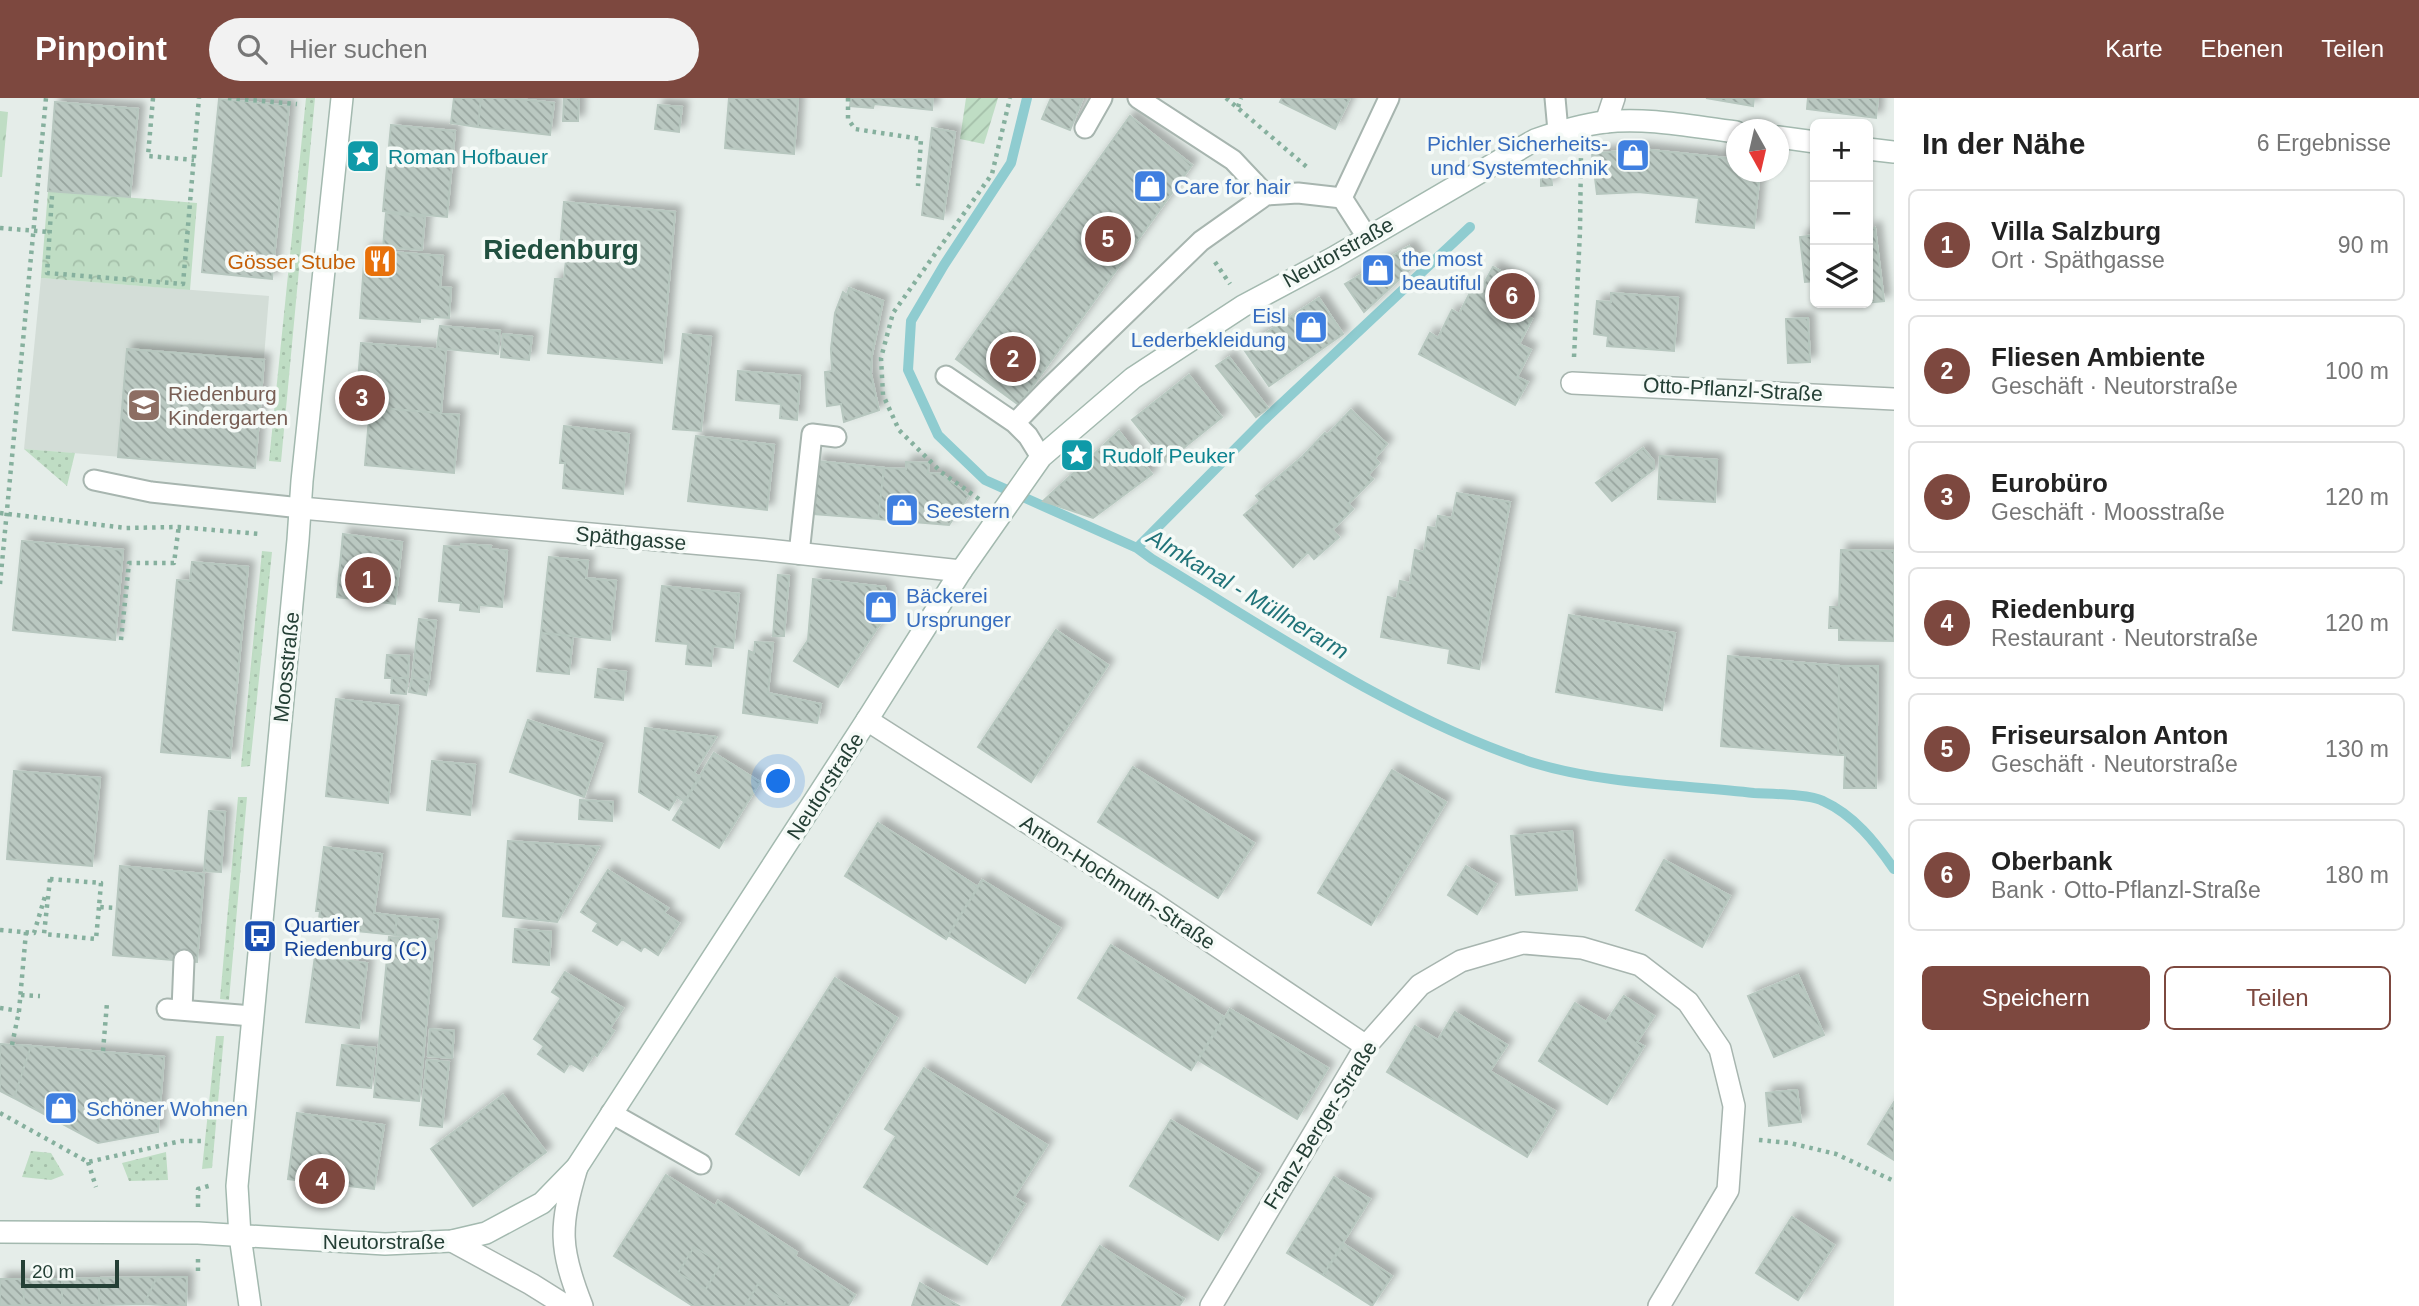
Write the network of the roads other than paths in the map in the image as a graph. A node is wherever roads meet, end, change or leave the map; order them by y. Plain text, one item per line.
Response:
1 (342, 98) edge
2 (1102, 98) edge
3 (1138, 98) edge
4 (1389, 98) edge
5 (1555, 98) edge
6 (1614, 98) edge
7 (1606, 121) junction
8 (1085, 128) dead end
9 (1558, 131) junction
10 (1726, 131) edge
11 (1789, 139) edge
12 (1810, 141) edge
13 (1873, 150) edge
14 (1894, 152) edge
15 (1266, 195) junction
16 (1342, 198) junction
17 (1367, 237) junction
18 (946, 376) dead end
19 (1572, 383) road end
20 (1894, 399) edge
21 (1015, 424) junction
22 (836, 437) dead end
23 (1041, 457) junction
24 (94, 480) dead end
25 (301, 508) junction
26 (799, 554) junction
27 (961, 571) junction
28 (867, 720) junction
29 (184, 961) dead end
30 (252, 1016) junction
31 (1366, 1046) junction
32 (611, 1113) junction
33 (701, 1164) dead end
34 (577, 1167) junction
35 (0, 1232) edge
36 (240, 1236) junction
37 (452, 1241) junction
38 (250, 1306) edge
39 (566, 1306) edge
40 (582, 1306) edge
41 (1210, 1306) edge
42 (1659, 1306) edge

1 - 25 street, Moosstraße
2 - 8 lane
3 - 15 lane
4 - 16 lane
5 - 9 lane
6 - 7 street
7 - 9 street, Neutorstraße
7 - 10 street, Neutorstraße
9 - 17 street, Neutorstraße
11 - 12 street
13 - 14 street
15 - 16 lane
15 - 21 lane
16 - 17 lane
17 - 23 street, Neutorstraße
18 - 21 lane
19 - 20 street, Otto-Pflanzl-Straße
21 - 23 lane
22 - 26 lane
23 - 27 street, Neutorstraße
24 - 25 lane
25 - 26 street, Späthgasse
25 - 30 street, Moosstraße
26 - 27 street, Späthgasse
27 - 28 street, Neutorstraße
28 - 31 street, Anton-Hochmuth-Straße
28 - 32 street, Neutorstraße
29 - 30 lane
30 - 36 street, Moosstraße
31 - 41 street, Franz-Berger-Straße
31 - 42 street, Franz-Berger-Straße
32 - 33 lane
32 - 34 street, Neutorstraße
34 - 37 street, Neutorstraße
34 - 40 street
35 - 36 street, Neutorstraße
36 - 37 street, Neutorstraße
36 - 38 street, Moosstraße
37 - 39 street

